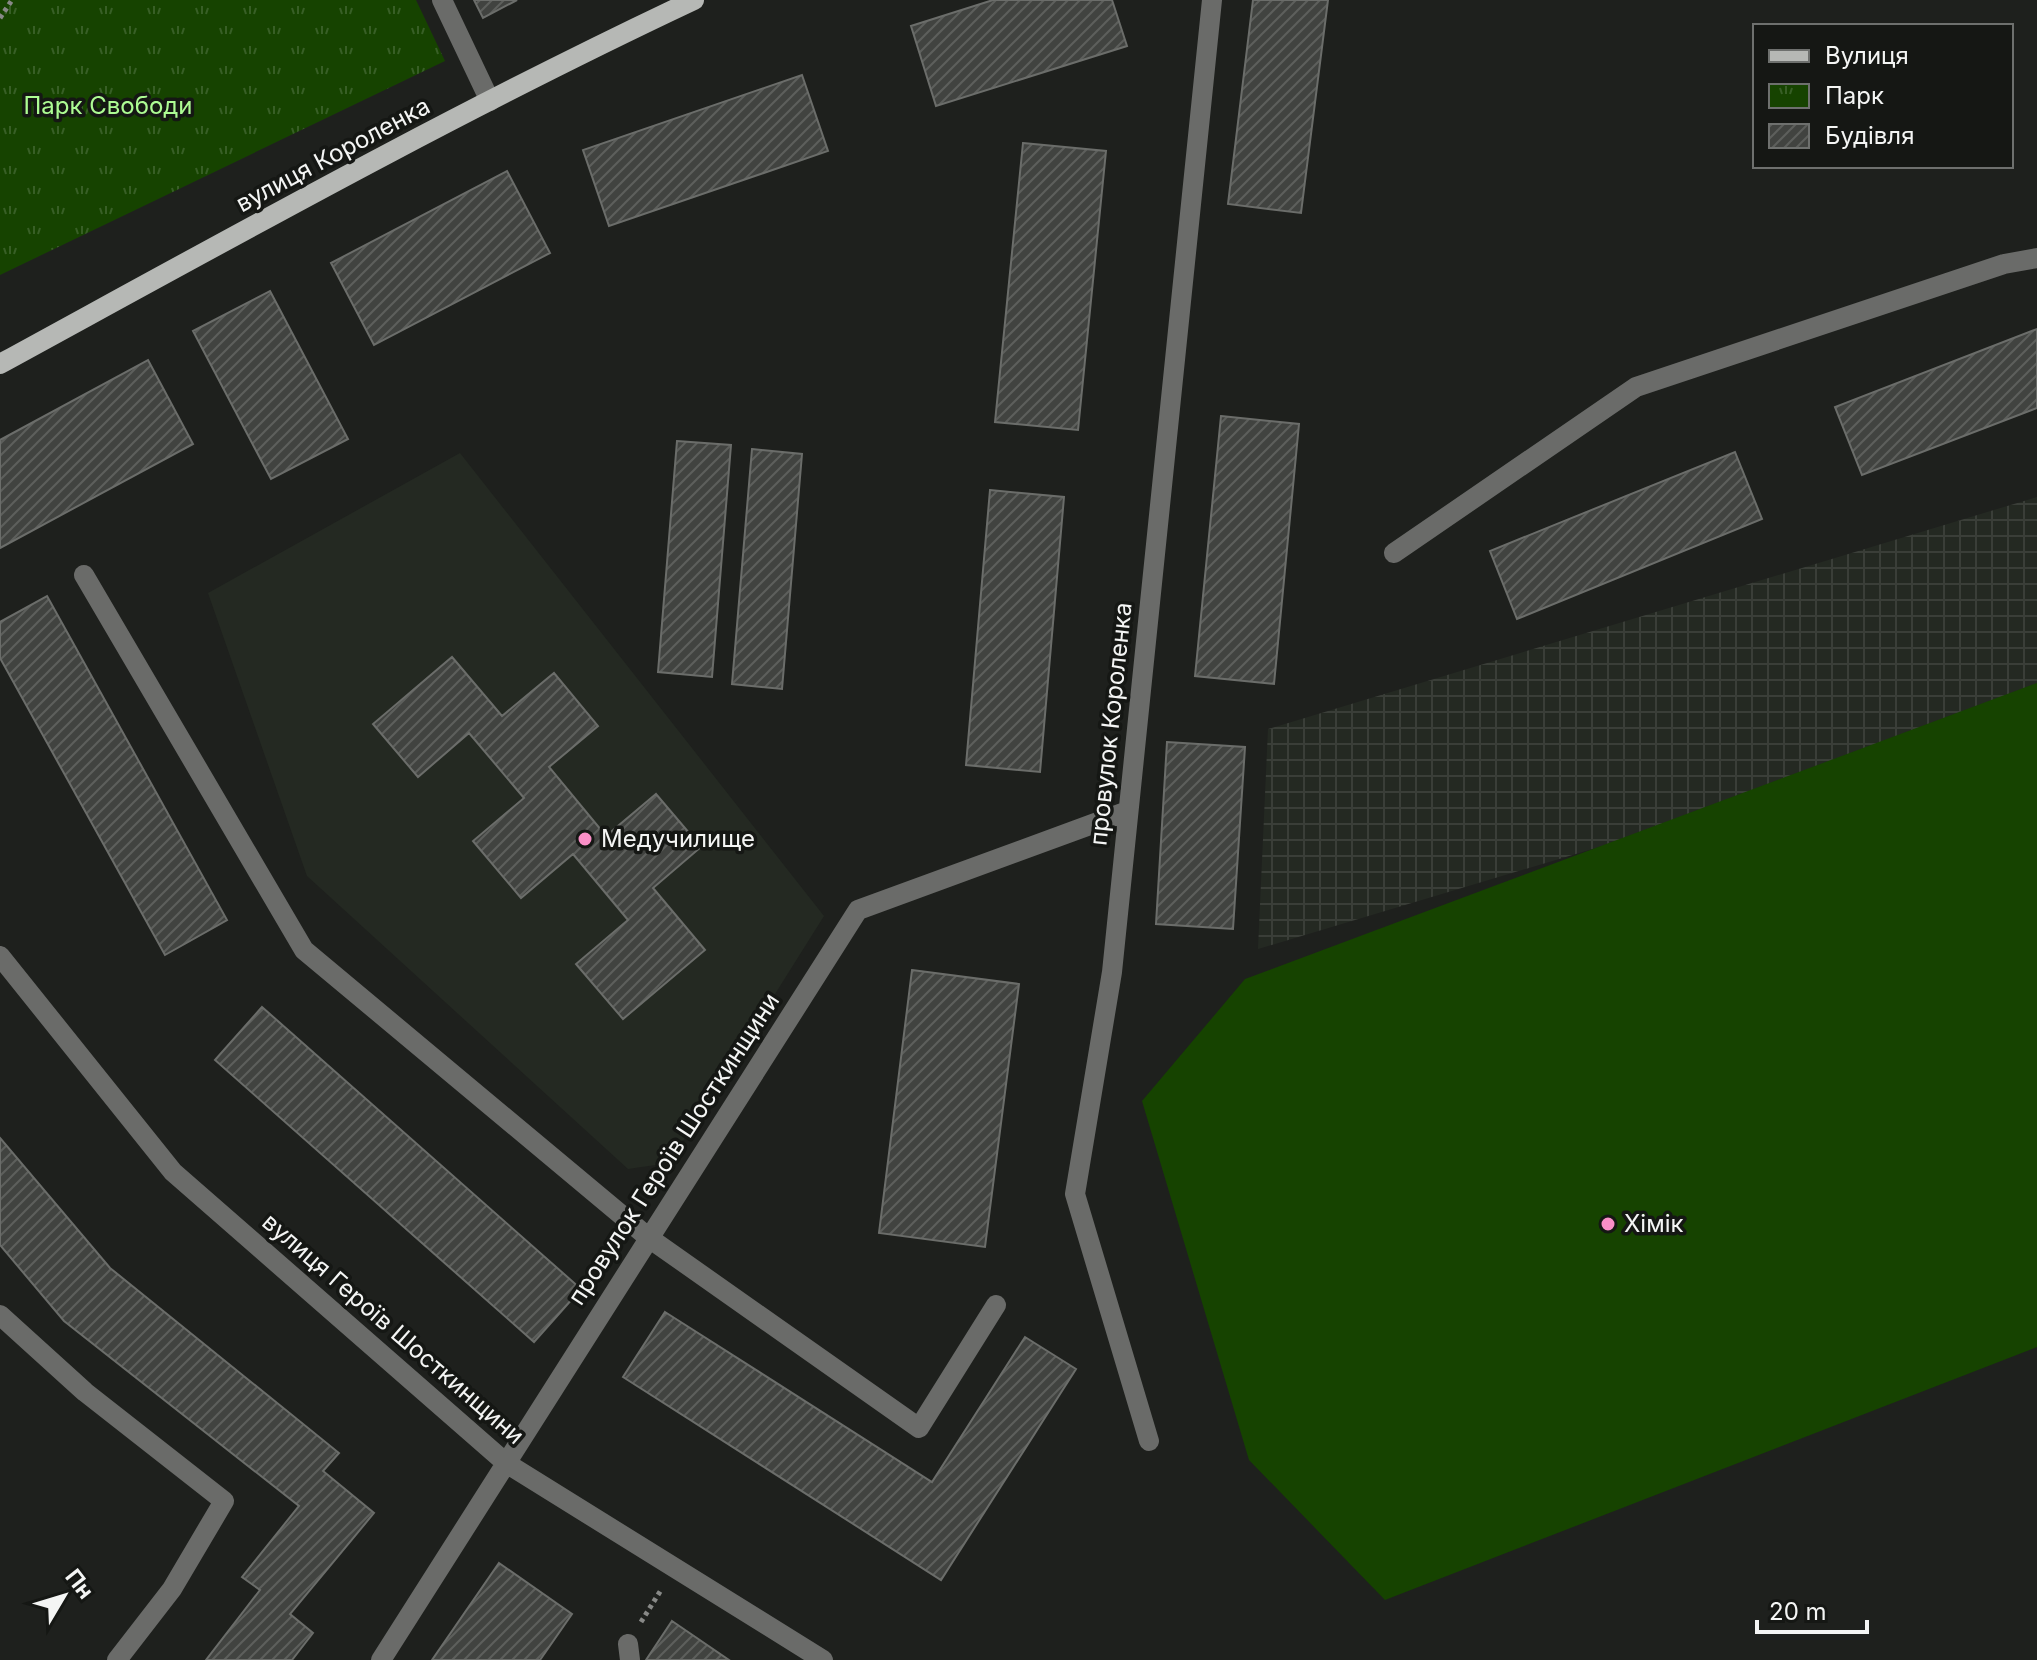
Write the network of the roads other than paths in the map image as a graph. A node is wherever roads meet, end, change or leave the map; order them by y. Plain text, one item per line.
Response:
1 (442, 0) edge
2 (1212, 0) edge
3 (686, 2) edge
4 (490, 101) junction
5 (2037, 258) edge
6 (0, 364) edge
7 (1394, 553) dead end
8 (84, 575) dead end
9 (1128, 811) junction
10 (0, 956) edge
11 (649, 1238) junction
12 (996, 1305) dead end
13 (0, 1315) edge
14 (1149, 1441) dead end
15 (506, 1463) junction
16 (117, 1660) edge
17 (381, 1660) edge
18 (823, 1660) edge

1 - 4 street
2 - 9 street, провулок Короленка
3 - 4 main road, вулиця Короленка
4 - 6 main road, вулиця Короленка
5 - 7 street
8 - 11 street
9 - 11 street, провулок Героїв Шосткинщини
9 - 14 street, провулок Короленка
10 - 15 street, вулиця Героїв Шосткинщини
11 - 12 street
11 - 15 street, провулок Героїв Шосткинщини
13 - 16 street
15 - 17 street, провулок Героїв Шосткинщини
15 - 18 street, вулиця Героїв Шосткинщини

